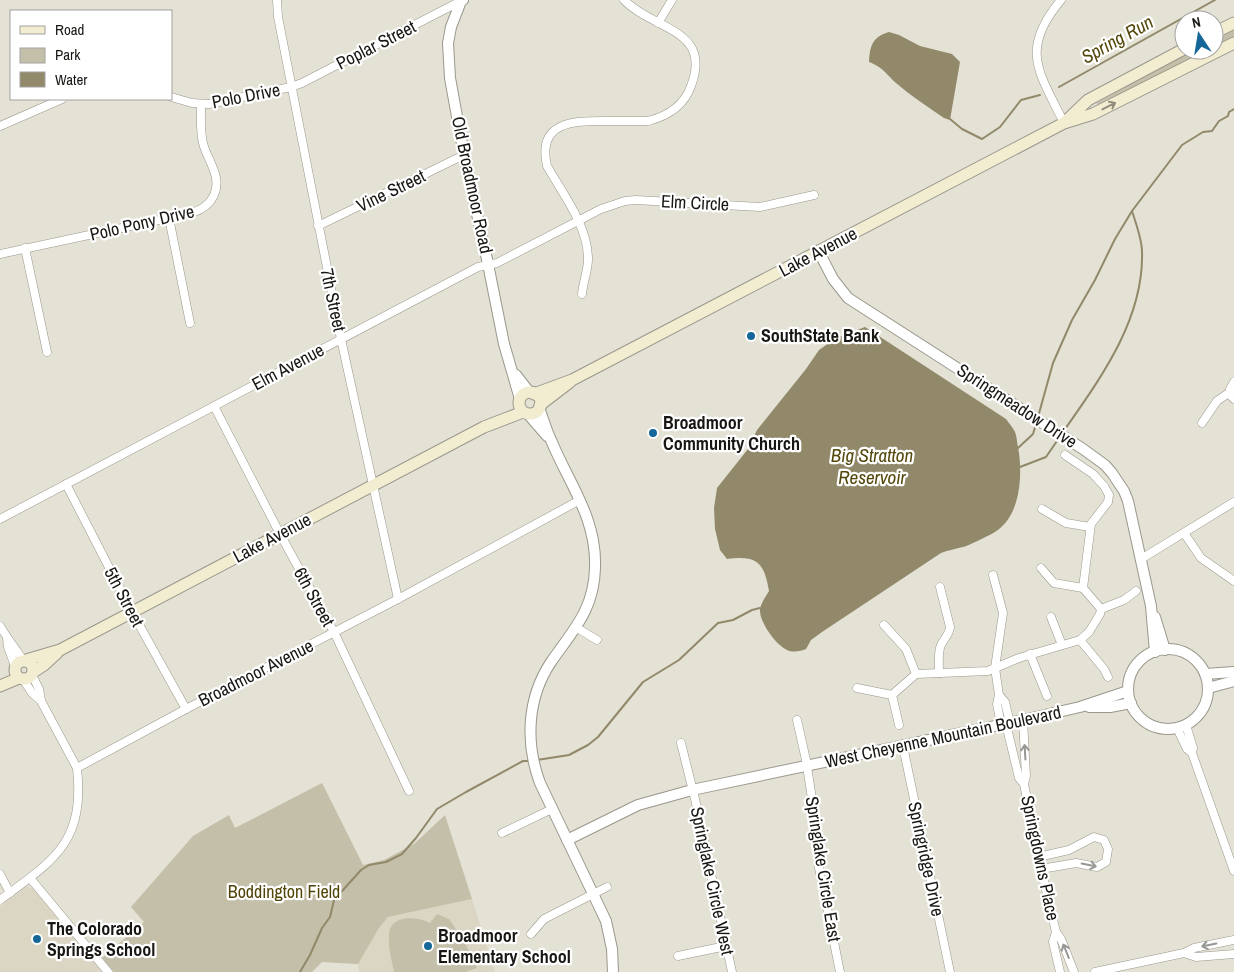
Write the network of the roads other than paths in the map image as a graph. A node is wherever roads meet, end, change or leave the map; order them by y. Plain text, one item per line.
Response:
1 (277, 0) edge
2 (624, 0) edge
3 (672, 0) edge
4 (1061, 0) edge
5 (462, 1) edge
6 (658, 23) junction
7 (1234, 43) edge
8 (1174, 54) edge
9 (291, 86) junction
10 (172, 97) edge
11 (60, 100) edge
12 (201, 105) junction
13 (1064, 123) junction
14 (0, 126) edge
15 (464, 156) junction
16 (814, 195) dead end
17 (169, 218) junction
18 (579, 221) junction
19 (318, 226) junction
20 (25, 248) junction
21 (819, 252) junction
22 (0, 254) edge
23 (488, 264) junction
24 (582, 294) dead end
25 (190, 323) dead end
26 (342, 339) junction
27 (47, 352) dead end
28 (572, 380) junction
29 (1234, 382) edge
30 (1232, 396) edge
31 (526, 402) junction
32 (214, 406) junction
33 (540, 407) junction
34 (1202, 423) dead end
35 (551, 440) junction
36 (1066, 455) dead end
37 (66, 484) junction
38 (372, 485) junction
39 (580, 500) junction
40 (1234, 502) edge
41 (1042, 510) dead end
42 (0, 519) edge
43 (1090, 527) junction
44 (1184, 533) junction
45 (280, 534) junction
46 (1141, 559) junction
47 (1041, 568) dead end
48 (993, 575) dead end
49 (1234, 582) edge
50 (940, 587) dead end
51 (1083, 588) junction
52 (1136, 591) dead end
53 (398, 599) junction
54 (1101, 609) junction
55 (132, 612) junction
56 (1051, 616) dead end
57 (0, 626) edge
58 (884, 626) dead end
59 (576, 628) junction
60 (334, 632) junction
61 (597, 640) dead end
62 (1080, 640) junction
63 (1062, 645) junction
64 (1160, 651) junction
65 (1030, 654) junction
66 (995, 668) junction
67 (23, 670) junction
68 (1234, 672) edge
69 (939, 673) junction
70 (916, 674) junction
71 (1205, 674) junction
72 (1108, 677) dead end
73 (0, 678) edge
74 (1234, 681) edge
75 (0, 686) edge
76 (857, 688) dead end
77 (1208, 688) junction
78 (1128, 691) junction
79 (892, 695) junction
80 (1047, 696) dead end
81 (1131, 703) junction
82 (1080, 707) junction
83 (186, 709) junction
84 (796, 720) dead end
85 (1023, 720) junction
86 (1006, 724) junction
87 (899, 725) dead end
88 (1182, 727) junction
89 (681, 744) dead end
90 (902, 746) junction
91 (806, 766) junction
92 (77, 768) junction
93 (1024, 784) junction
94 (692, 790) junction
95 (409, 791) dead end
96 (552, 809) junction
97 (502, 833) dead end
98 (567, 840) junction
99 (1038, 857) junction
100 (1041, 870) junction
101 (1234, 871) edge
102 (0, 874) edge
103 (30, 878) junction
104 (606, 887) dead end
105 (10, 893) junction
106 (593, 894) junction
107 (0, 900) edge
108 (1056, 932) junction
109 (532, 934) dead end
110 (1234, 940) edge
111 (726, 946) junction
112 (1184, 953) junction
113 (1234, 954) edge
114 (678, 956) dead end
115 (108, 972) edge
116 (613, 972) edge
117 (732, 972) edge
118 (840, 972) edge
119 (950, 972) edge
120 (1060, 972) edge
121 (1074, 972) edge
122 (1095, 972) edge

1 - 9 street, 7th Street
2 - 6 street
3 - 6 street
4 - 13 street
5 - 9 street, Poplar Street
5 - 15 street, Old Broadmoor Road
6 - 18 street
13 -> 7 main road, Lake Avenue
8 - 13 main road, Lake Avenue
9 - 12 street, Polo Drive
9 - 19 street, 7th Street
10 - 12 street, Polo Drive
11 - 14 street
12 - 17 street, Polo Pony Drive
13 - 21 main road, Lake Avenue
15 - 19 street, Vine Street
15 - 23 street, Old Broadmoor Road
16 - 18 street, Elm Circle
17 - 20 street, Polo Pony Drive
17 - 25 street
18 - 23 street, Elm Avenue
18 - 24 street
19 - 26 street, 7th Street
20 - 22 street, Polo Pony Drive
20 - 27 street
21 - 28 main road, Lake Avenue
21 - 46 street, Springmeadow Drive
23 - 26 street, Elm Avenue
23 - 31 street, Old Broadmoor Road
26 - 32 street, Elm Avenue
26 - 38 street, 7th Street
28 - 31 main road, Lake Avenue
28 - 33 main road, Lake Avenue
29 - 30 street
30 - 34 street
31 - 33 main road, Lake Avenue
31 - 35 street, Old Broadmoor Road
31 - 38 main road, Lake Avenue
32 - 37 street, Elm Avenue
32 - 45 street, 6th Street
33 - 35 street, Old Broadmoor Road
35 - 39 street, Old Broadmoor Road
36 - 43 street
37 - 42 street, Elm Avenue
37 - 55 street, 5th Street
38 - 45 main road, Lake Avenue
38 - 53 street, 7th Street
39 - 53 street, Broadmoor Avenue
39 - 59 street, Old Broadmoor Road
40 - 44 street
41 - 43 street
43 - 51 street
44 - 46 street
44 - 49 street
45 - 55 main road, Lake Avenue
45 - 60 street, 6th Street
46 - 64 street, Springmeadow Drive
47 - 51 street
48 - 66 street, Springdowns Place
50 - 69 street
51 - 54 street
52 - 54 street
53 - 60 street, Broadmoor Avenue
54 - 62 street
55 - 67 main road, Lake Avenue
55 - 83 street, 5th Street
56 - 63 street
57 - 67 street
58 - 70 street
59 - 61 street
59 - 96 street, Old Broadmoor Road
60 - 83 street, Broadmoor Avenue
60 - 95 street, 6th Street
62 - 63 street
62 - 72 street
63 - 65 street
64 - 71 street
64 - 78 street
65 - 66 street
65 - 80 street
66 - 69 street
66 - 86 street, Springdowns Place
67 - 73 main road, Lake Avenue
67 - 75 main road, Lake Avenue
67 - 92 street
68 - 71 street
69 - 70 street
70 - 79 street
71 - 77 street
74 - 77 street
76 - 79 street
77 - 88 street
78 - 81 street
78 - 82 street, West Cheyenne Mountain Boulevard
79 - 87 street
81 - 82 street, West Cheyenne Mountain Boulevard
81 - 88 street
82 - 85 street, West Cheyenne Mountain Boulevard
83 - 92 street, Broadmoor Avenue
84 - 91 street, West Cheyenne Mountain Boulevard
85 - 86 street, West Cheyenne Mountain Boulevard
93 -> 85 street, Springdowns Place
86 - 90 street, West Cheyenne Mountain Boulevard
86 - 93 street, Springdowns Place
88 - 101 street
89 - 94 street
90 - 91 street, West Cheyenne Mountain Boulevard
90 - 119 street, Springridge Drive
91 - 94 street, West Cheyenne Mountain Boulevard
91 - 118 street, Springlake Circle East
92 - 103 street
93 - 99 street, Springdowns Place
94 - 98 street, West Cheyenne Mountain Boulevard
94 - 111 street, Springlake Circle West
96 - 97 street
96 - 98 street, Old Broadmoor Road
98 - 106 street
99 - 100 street, Springdowns Place
100 -> 99 street
100 - 108 street, Springdowns Place
102 - 105 street
103 - 105 street
103 - 115 street
104 - 106 street
105 - 107 street
106 - 109 street
106 - 116 street
108 - 120 street, Springdowns Place
121 -> 108 street, Springdowns Place
110 -> 112 street
111 - 114 street
111 - 117 street, Springlake Circle West
112 - 113 street
112 - 122 street

